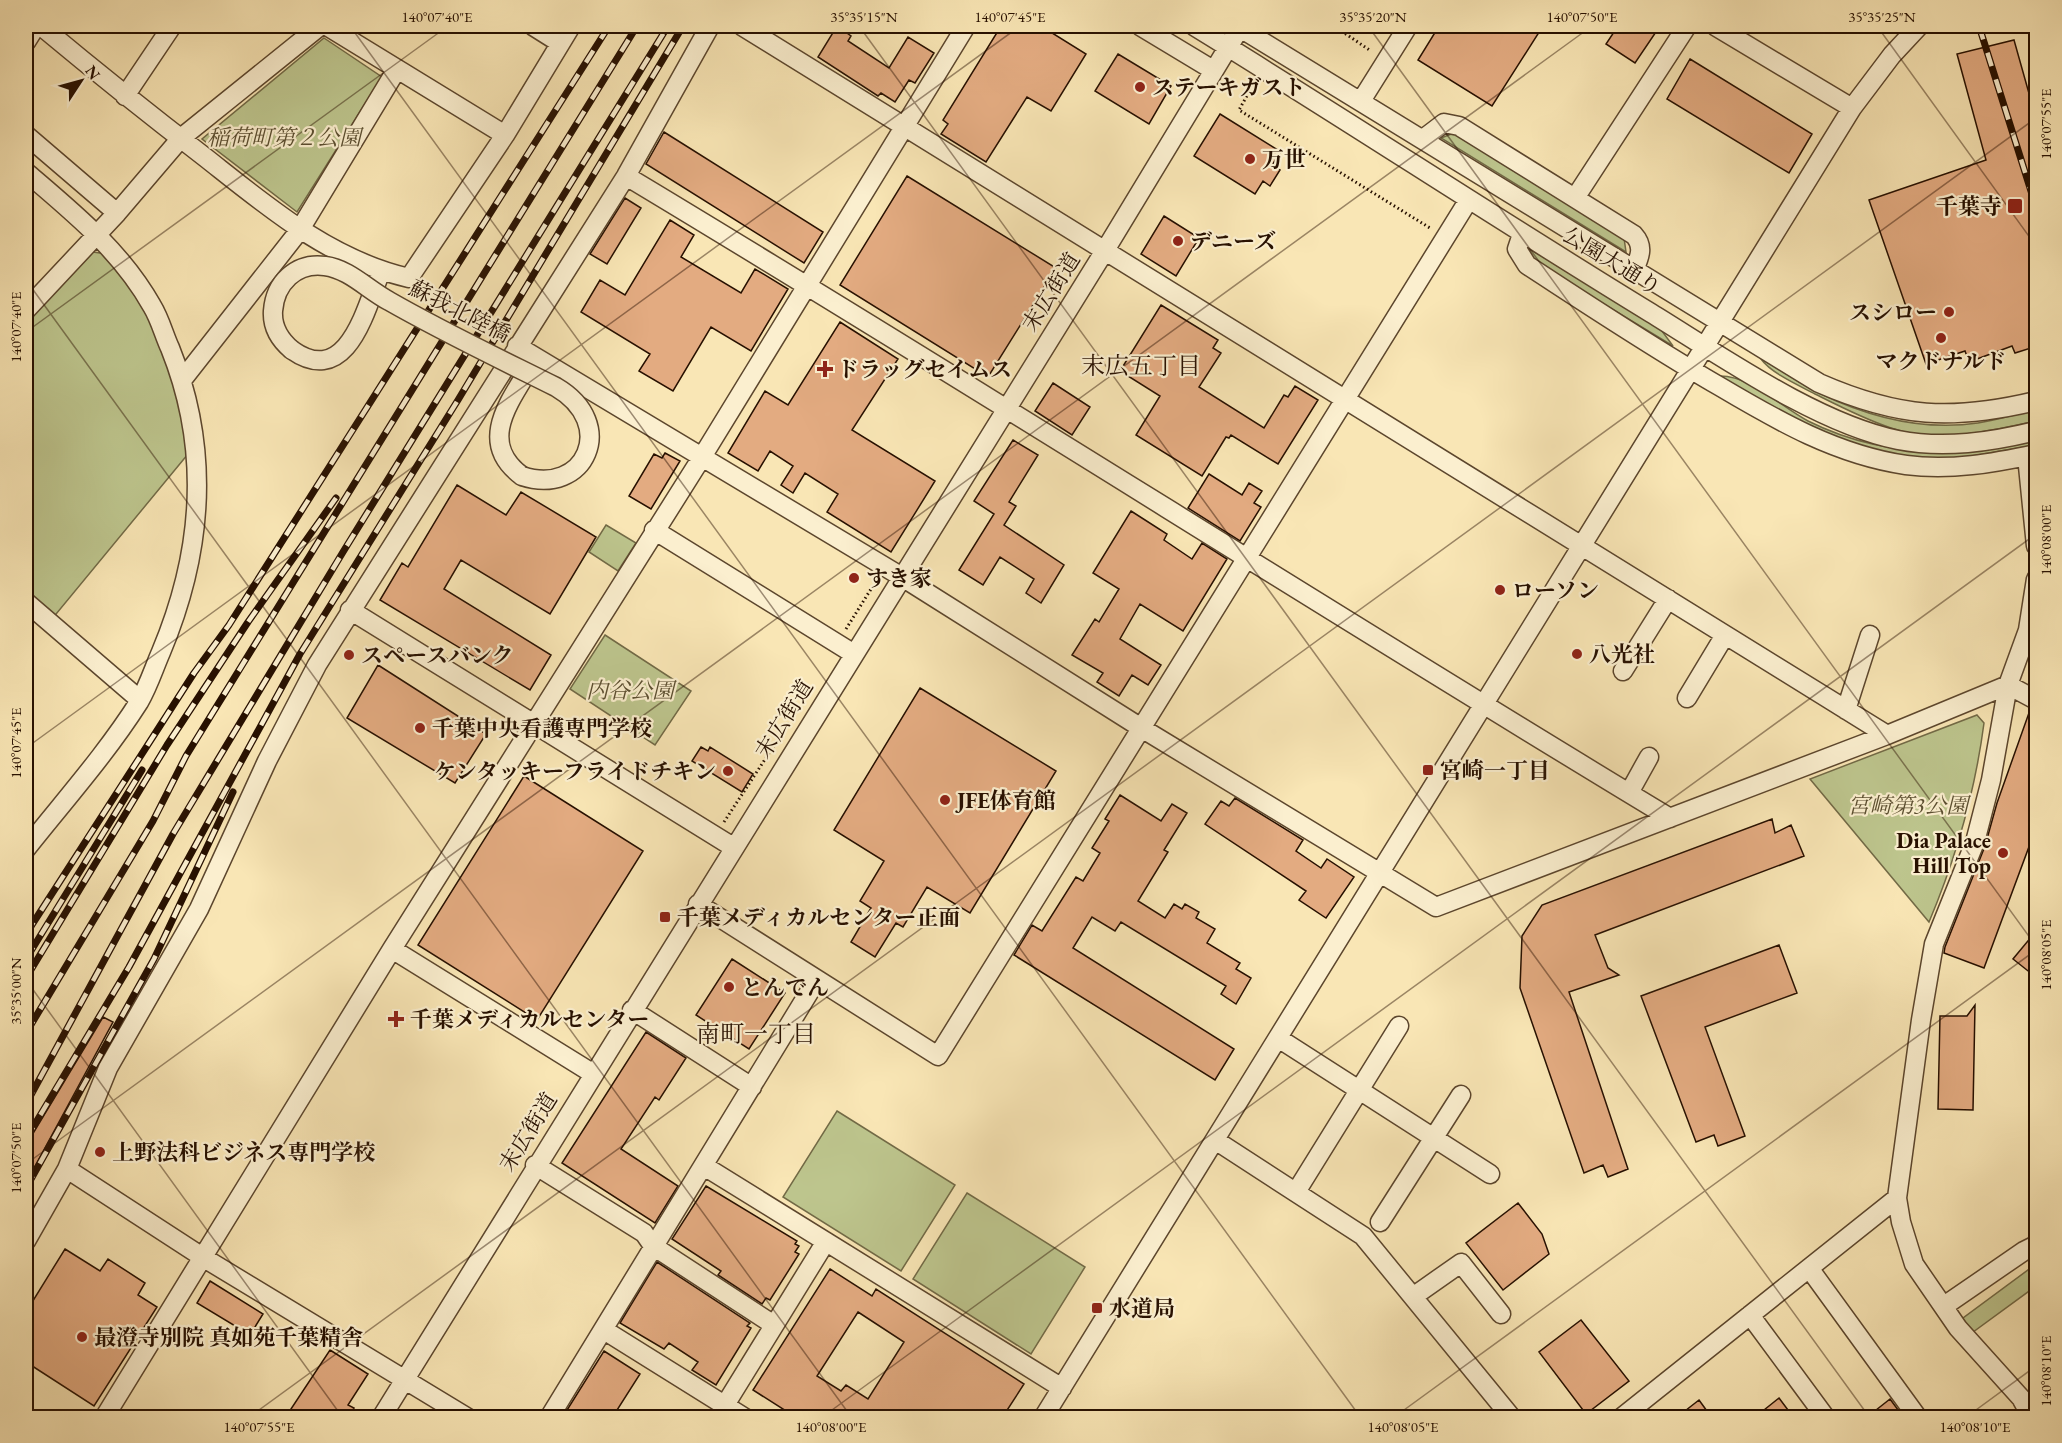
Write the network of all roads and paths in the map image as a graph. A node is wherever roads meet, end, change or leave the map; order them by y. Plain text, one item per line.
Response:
1 (36, 26) edge
2 (41, 26) edge
3 (172, 26) edge
4 (320, 26) edge
5 (327, 26) edge
6 (533, 26) edge
7 (571, 26) edge
8 (710, 26) edge
9 (742, 26) edge
10 (966, 26) edge
11 (1140, 26) edge
12 (1194, 26) edge
13 (1240, 26) edge
14 (1334, 26) edge
15 (1408, 26) edge
16 (1687, 26) edge
17 (1715, 26) edge
18 (1918, 26) edge
19 (26, 42) edge
20 (560, 43) junction
21 (1228, 46) junction
22 (1366, 58) dead end
23 (397, 69) junction
24 (1213, 70) junction
25 (1249, 92) dead end
26 (125, 96) junction
27 (1361, 101) junction
28 (1852, 108) junction
29 (904, 124) junction
30 (26, 135) edge
31 (505, 135) junction
32 (181, 138) junction
33 (1424, 139) junction
34 (26, 172) edge
35 (626, 176) junction
36 (1575, 198) junction
37 (1468, 201) junction
38 (117, 213) junction
39 (1431, 229) dead end
40 (299, 231) junction
41 (98, 233) junction
42 (1522, 234) junction
43 (1104, 252) junction
44 (1635, 268) junction
45 (380, 272) junction
46 (806, 284) junction
47 (26, 310) edge
48 (1721, 323) junction
49 (517, 345) junction
50 (1706, 347) junction
51 (536, 357) junction
52 (1691, 370) junction
53 (183, 379) junction
54 (1344, 400) junction
55 (2037, 401) edge
56 (1006, 410) junction
57 (2037, 431) edge
58 (2032, 455) edge
59 (702, 457) junction
60 (654, 530) junction
61 (1581, 545) junction
62 (2037, 546) edge
63 (1246, 558) junction
64 (875, 574) dead end
65 (902, 577) junction
66 (2037, 579) edge
67 (1668, 599) junction
68 (26, 602) edge
69 (350, 610) junction
70 (1725, 634) junction
71 (842, 635) dead end
72 (1870, 635) dead end
73 (854, 654) junction
74 (1623, 671) dead end
75 (2008, 685) junction
76 (1687, 699) dead end
77 (140, 700) junction
78 (2037, 700) edge
79 (1483, 706) junction
80 (797, 710) dead end
81 (1846, 710) junction
82 (534, 722) junction
83 (1143, 729) junction
84 (1887, 735) junction
85 (1649, 757) dead end
86 (1629, 793) junction
87 (1670, 818) junction
88 (720, 824) dead end
89 (733, 847) junction
90 (26, 849) edge
91 (1379, 873) junction
92 (698, 904) junction
93 (392, 949) junction
94 (816, 981) junction
95 (632, 1010) junction
96 (1399, 1026) dead end
97 (1278, 1038) junction
98 (592, 1073) junction
99 (752, 1087) junction
100 (1359, 1090) junction
101 (1461, 1095) dead end
102 (1434, 1136) junction
103 (1215, 1140) junction
104 (535, 1165) junction
105 (704, 1166) junction
106 (67, 1168) junction
107 (1490, 1174) dead end
108 (1296, 1192) junction
109 (1897, 1197) junction
110 (1380, 1222) dead end
111 (26, 1241) edge
112 (825, 1243) junction
113 (2037, 1245) edge
114 (653, 1246) junction
115 (204, 1258) junction
116 (1809, 1268) junction
117 (1414, 1296) junction
118 (1944, 1306) junction
119 (1502, 1314) dead end
120 (1750, 1315) junction
121 (774, 1325) junction
122 (604, 1330) junction
123 (404, 1379) junction
124 (1062, 1388) junction
125 (721, 1411) edge
126 (104, 1418) edge
127 (381, 1418) edge
128 (468, 1418) edge
129 (549, 1418) edge
130 (745, 1418) edge
131 (1043, 1418) edge
132 (1512, 1418) edge
133 (1621, 1418) edge
134 (1826, 1418) edge
135 (1918, 1418) edge
136 (2032, 1418) edge

1 - 19 street
2 - 26 street
3 - 26 street
4 - 32 street
5 - 23 street
6 - 20 street
7 - 20 street
8 - 35 street
9 - 29 street
10 - 29 street
11 - 24 street
12 - 21 street, 公園大通り
13 - 21 street, 末広街道
13 - 27 street, 公園大通り
14 - 22 path
15 - 27 street
16 - 36 street
17 - 28 street
18 - 28 street
20 - 31 street
21 - 24 street, 末広街道
21 - 37 street, 公園大通り
23 - 31 street
23 - 40 street
24 - 43 street, 末広街道
25 - 39 path
26 - 32 street
27 - 33 street, 公園大通り
28 - 48 street
29 - 43 street
29 - 46 street
30 - 38 street
31 - 45 street
32 - 38 street
32 - 40 street
33 - 36 street
33 - 44 street, 公園大通り
34 - 41 street
35 - 46 street
35 - 49 street
36 - 44 street
37 - 42 street, 公園大通り
37 - 54 street
38 - 41 street
40 - 45 street
40 - 53 street
41 - 47 street
41 - 53 street
42 - 50 street, 公園大通り
42 - 52 street
43 - 54 street
43 - 56 street, 末広街道
44 - 48 street, 公園大通り
45 - 51 street, 蘇我北陸橋, bridge
46 - 56 street
46 - 59 street
48 - 50 street
48 - 55 street, 公園大通り
49 - 51 street
49 - 69 street
50 - 52 street
50 - 57 street, 公園大通り
51 - 59 street
52 - 58 street
52 - 61 street
53 - 77 street
54 - 61 street
54 - 63 street
56 - 63 street
56 - 65 street, 末広街道
58 - 62 street
59 - 60 street
59 - 65 street
60 - 73 street
60 - 82 street
61 - 67 street
61 - 79 street
63 - 79 street
63 - 83 street
64 - 71 path
65 - 73 street, 末広街道
65 - 83 street
66 - 75 street
67 - 70 street
67 - 74 street
68 - 77 street
69 - 82 street
69 - 106 street
70 - 76 street
70 - 81 street
72 - 81 street
73 - 89 street, 末広街道
75 - 78 street
75 - 84 street
75 - 109 street
77 - 90 street
79 - 86 street
79 - 91 street
80 - 88 path
81 - 84 street
82 - 89 street
82 - 93 street
83 - 91 street
83 - 94 street
84 - 87 street
85 - 86 street
86 - 87 street
87 - 91 street
89 - 92 street, 末広街道
91 - 97 street
92 - 94 street
92 - 95 street, 末広街道
93 - 98 street
93 - 115 street
94 - 99 street
95 - 98 street, 末広街道
95 - 99 street
96 - 100 street
97 - 100 street
97 - 103 street
98 - 104 street, 末広街道
99 - 105 street
100 - 102 street
100 - 108 street
101 - 102 street
102 - 107 street
102 - 110 street
103 - 108 street
103 - 124 street
104 - 114 street
104 - 123 street, 末広街道
105 - 112 street
105 - 114 street
106 - 111 street
106 - 115 street
108 - 117 street
109 - 116 street
109 - 118 street
112 - 121 street
112 - 124 street
113 - 118 street
114 - 121 street
114 - 122 street
115 - 123 street
115 - 126 street
116 - 120 street
116 - 135 street
117 - 119 street
117 - 132 street
118 - 136 street
120 - 133 street
120 - 134 street
121 - 125 street
122 - 125 street
122 - 129 street
123 - 127 street, 末広街道
123 - 128 street
124 - 131 street
125 - 130 street

